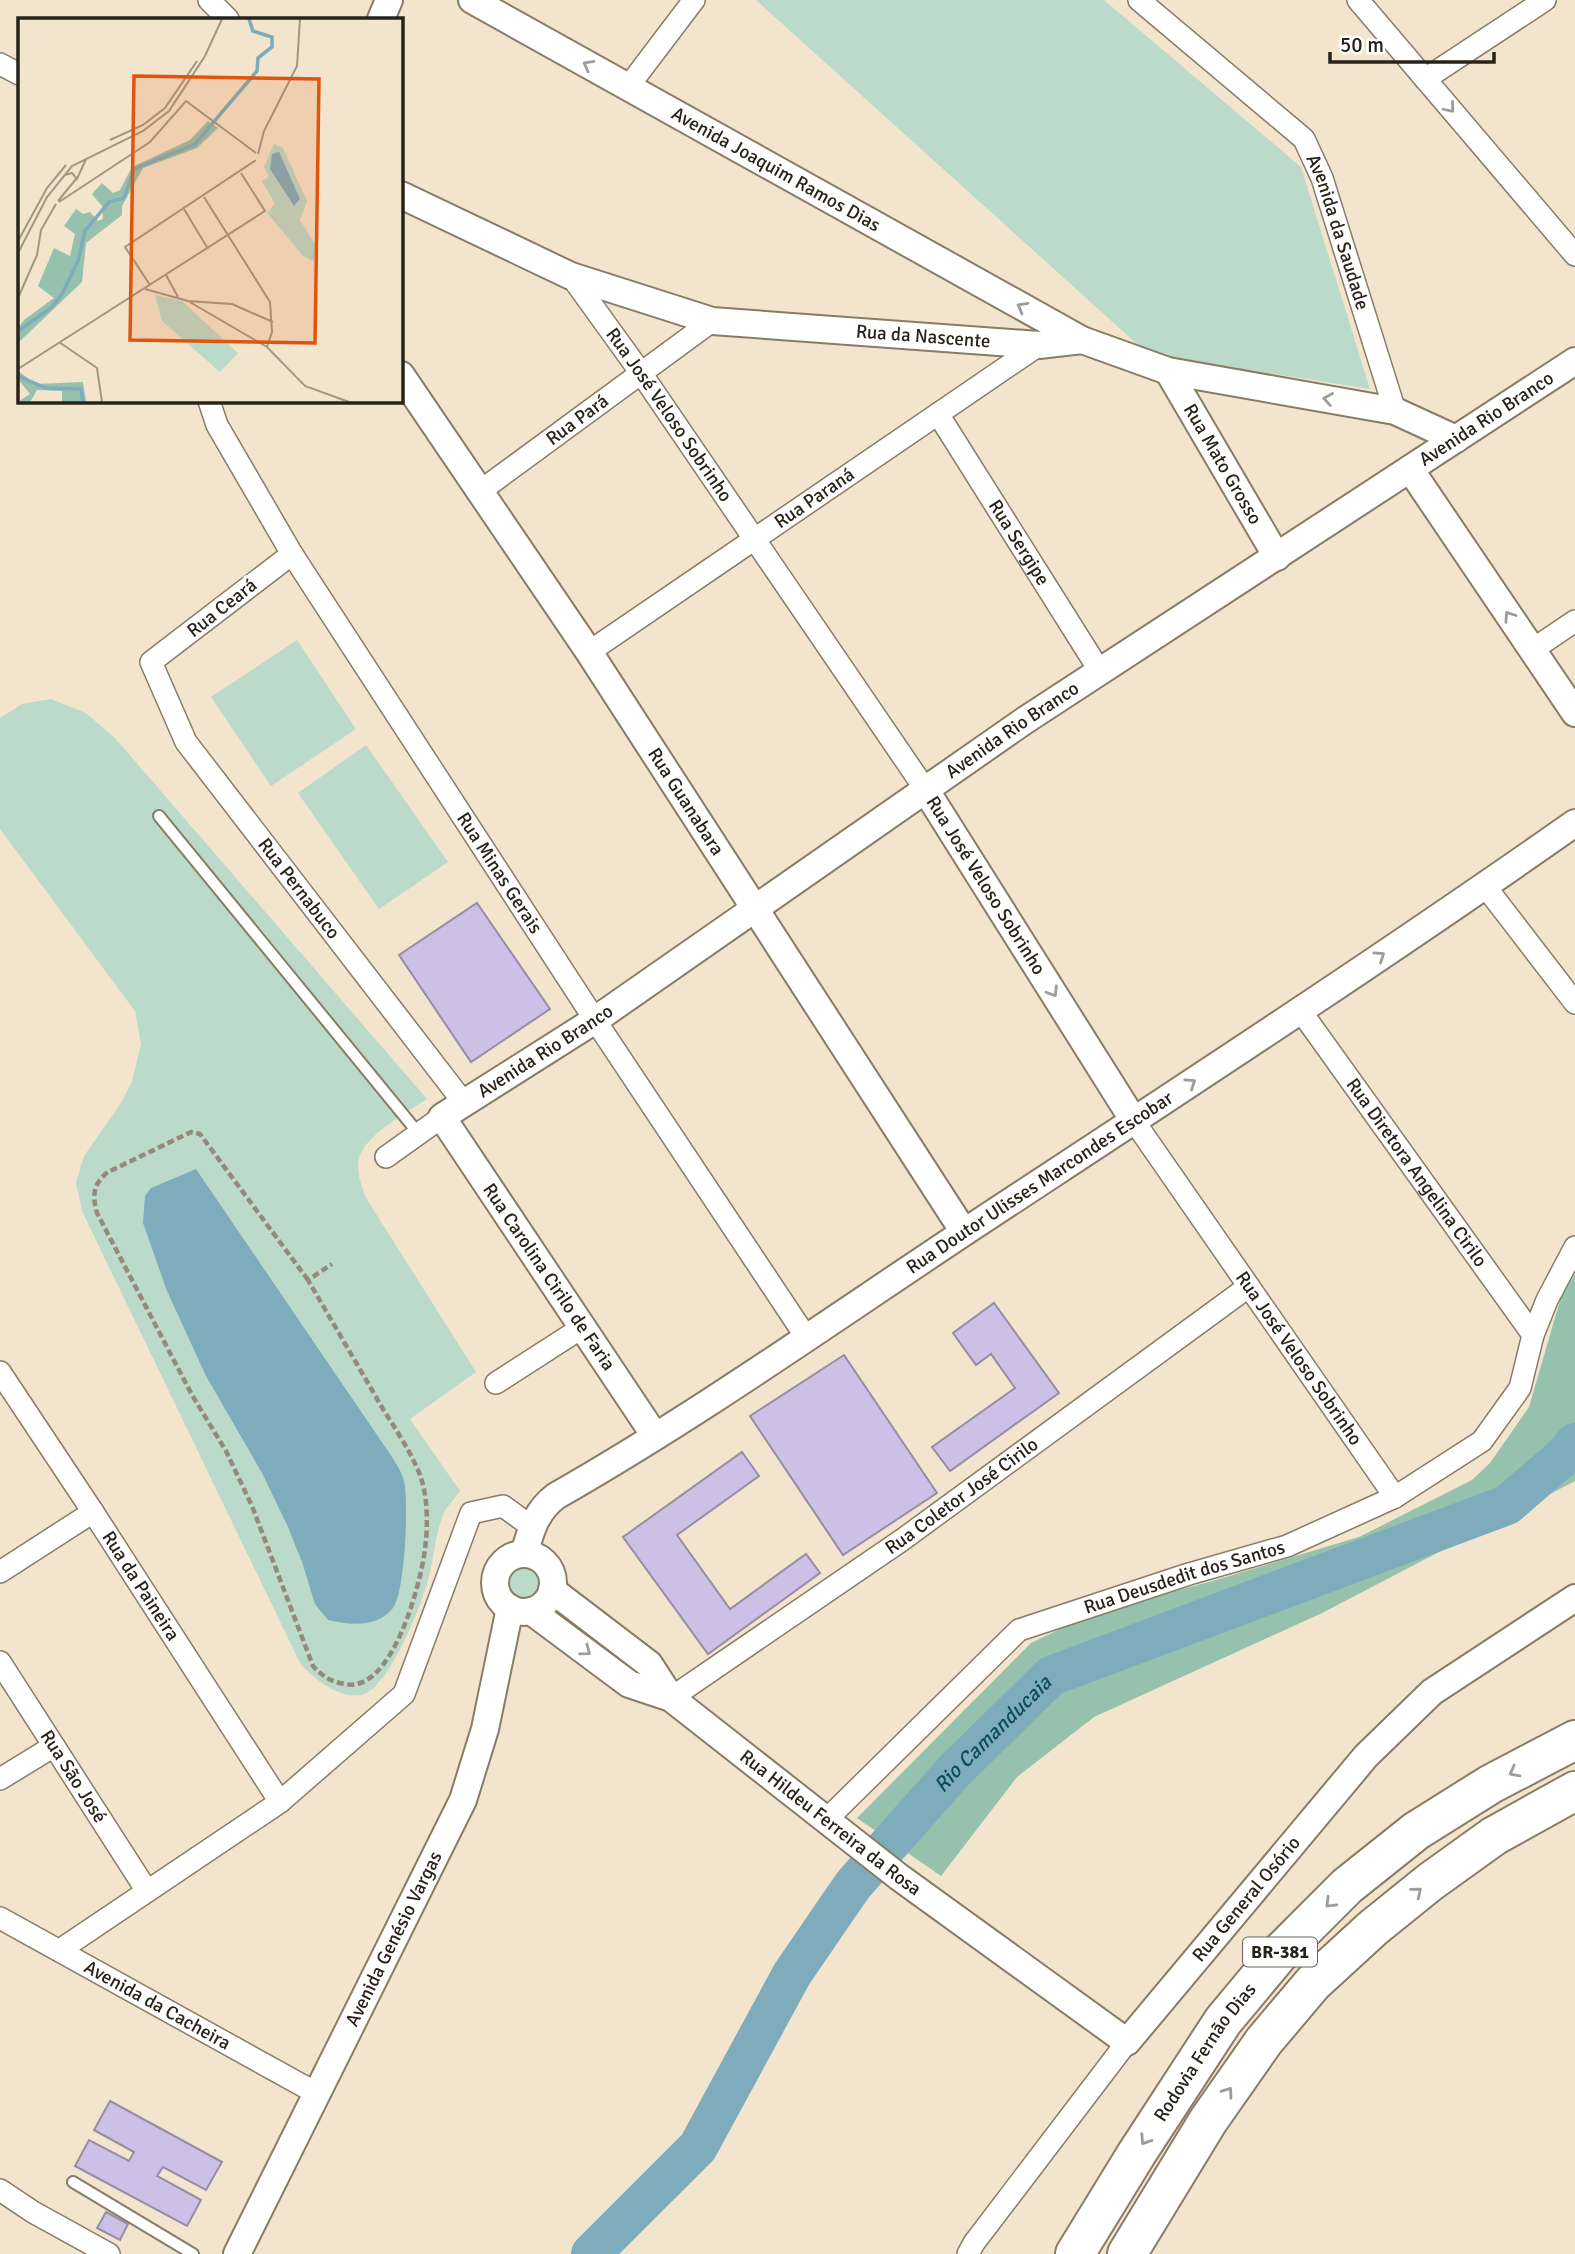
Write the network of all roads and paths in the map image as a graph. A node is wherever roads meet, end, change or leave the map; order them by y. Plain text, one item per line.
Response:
1 (209, 0) edge
2 (389, 0) edge
3 (471, 0) edge
4 (694, 0) edge
5 (1139, 0) edge
6 (1358, 0) edge
7 (1545, 0) edge
8 (227, 18) edge
9 (381, 18) edge
10 (0, 64) edge
11 (18, 73) edge
12 (1425, 79) junction
13 (628, 87) junction
14 (402, 195) edge
15 (1575, 255) edge
16 (571, 276) junction
17 (712, 321) junction
18 (1082, 340) junction
19 (1039, 345) junction
20 (1575, 361) edge
21 (1168, 371) junction
22 (641, 373) junction
23 (402, 376) edge
24 (209, 402) edge
25 (1395, 411) junction
26 (938, 414) junction
27 (1455, 439) junction
28 (1410, 469) junction
29 (479, 492) junction
30 (753, 539) junction
31 (292, 554) junction
32 (1277, 557) junction
33 (1575, 621) edge
34 (1532, 650) junction
35 (589, 652) junction
36 (151, 662) joint
37 (1101, 673) junction
38 (1575, 713) edge
39 (925, 789) junction
40 (159, 816) dead end
41 (1575, 823) edge
42 (1485, 886) junction
43 (757, 909) junction
44 (1575, 1003) edge
45 (1300, 1010) junction
46 (595, 1020) junction
47 (464, 1103) junction
48 (442, 1118) junction
49 (1134, 1121) junction
50 (419, 1134) junction
51 (386, 1157) dead end
52 (964, 1232) junction
53 (1575, 1247) edge
54 (332, 1264) dead end
55 (308, 1280) junction
56 (1248, 1287) junction
57 (583, 1327) junction
58 (1533, 1335) junction
59 (806, 1337) junction
60 (0, 1372) edge
61 (496, 1383) dead end
62 (655, 1437) junction
63 (1395, 1497) junction
64 (93, 1512) junction
65 (532, 1527) junction
66 (524, 1554) junction
67 (0, 1572) edge
68 (552, 1590) junction
69 (1575, 1598) edge
70 (520, 1609) junction
71 (0, 1662) edge
72 (671, 1698) junction
73 (1575, 1740) edge
74 (54, 1746) junction
75 (0, 1779) edge
76 (1575, 1791) edge
77 (280, 1802) junction
78 (825, 1821) junction
79 (147, 1891) junction
80 (0, 1918) edge
81 (61, 1950) junction
82 (1127, 2042) junction
83 (316, 2093) junction
84 (73, 2182) dead end
85 (0, 2190) edge
86 (109, 2254) edge
87 (193, 2254) edge
88 (237, 2254) edge
89 (968, 2254) edge
90 (1075, 2254) edge
91 (1127, 2254) edge

1 - 8 street
2 - 9 street
13 -> 3 street, Avenida Joaquim Ramos Dias
4 - 13 street
5 - 25 street, Avenida da Saudade
6 - 12 street
7 - 12 street
10 - 11 street
12 -> 15 street
18 -> 13 street, Avenida Joaquim Ramos Dias
14 - 16 street, Rua da Nascente
16 - 17 street, Rua da Nascente
16 - 22 street, Rua José Veloso Sobrinho
17 - 19 street, Rua da Nascente
17 - 22 street, Rua Pará
18 - 19 street, Rua da Nascente
18 - 21 street, Rua da Nascente
19 - 26 street, Rua Paraná
20 - 27 street, Avenida Rio Branco
25 -> 21 street, Rua da Nascente
21 - 32 street, Rua Mato Grosso
22 - 29 street, Rua Pará
22 - 30 street, Rua José Veloso Sobrinho
23 - 29 street, Rua Guanabara
24 - 31 street, Rua Minas Gerais
25 - 27 street, Rua da Nascente
26 - 30 street, Rua Paraná
26 - 37 street, Rua Sergipe
27 - 28 street, Avenida Rio Branco
28 - 32 street, Avenida Rio Branco
34 -> 28 street
29 - 35 street, Rua Guanabara
30 - 35 street, Rua Paraná
30 - 39 street, Rua José Veloso Sobrinho
31 - 36 street, Rua Ceará
31 - 46 street, Rua Minas Gerais
32 - 37 street, Avenida Rio Branco
33 - 34 street
34 - 38 street
35 - 43 street, Rua Guanabara
36 - 47 street, Rua Pernabuco
37 - 39 street, Avenida Rio Branco
39 - 43 street, Avenida Rio Branco
39 -> 49 street, Rua José Veloso Sobrinho
40 - 50 lane
41 - 42 street, Rua Doutor Ulisses Marcondes Escobar
42 - 44 street
45 -> 42 street, Rua Doutor Ulisses Marcondes Escobar
43 - 46 street, Avenida Rio Branco
43 - 52 street, Rua Guanabara
49 -> 45 street, Rua Doutor Ulisses Marcondes Escobar
45 - 58 street, Rua Diretora Angelina Cirilo
46 - 47 street, Avenida Rio Branco
46 - 59 street, Rua Minas Gerais
47 - 48 street, Avenida Rio Branco
48 - 50 street, Avenida Rio Branco
48 - 57 street, Rua Carolina Cirilo de Faria
49 - 52 street, Rua Doutor Ulisses Marcondes Escobar
49 - 56 street, Rua José Veloso Sobrinho
50 - 51 street, Avenida Rio Branco
52 - 59 street, Rua Doutor Ulisses Marcondes Escobar
53 - 58 street, Rua Deusdedit dos Santos
54 - 55 path
55 - 55 path
56 - 63 street, Rua José Veloso Sobrinho
56 - 72 street, Rua Coletor José Cirilo
57 - 61 street
57 - 62 street, Rua Carolina Cirilo de Faria
58 - 63 street, Rua Deusdedit dos Santos
59 - 62 street, Rua Doutor Ulisses Marcondes Escobar
60 - 64 street, Rua da Paineira
62 - 65 street, Rua Doutor Ulisses Marcondes Escobar
63 - 78 street, Rua Deusdedit dos Santos
64 - 67 street
64 - 77 street, Rua da Paineira
65 - 66 street, Rua Doutor Ulisses Marcondes Escobar
65 - 77 street
66 - 68 street
66 - 70 street
68 - 70 street
68 - 72 street
69 - 82 street, Rua General Osório
70 -> 72 street, Rua Hildeu Ferreira da Rosa
70 - 83 street, Avenida Genésio Vargas
71 - 74 street, Rua São José
72 - 78 street, Rua Hildeu Ferreira da Rosa
73 -> 90 highway, Rodovia Fernão Dias / BR-381
74 - 75 street
74 - 79 street, Rua São José
91 -> 76 highway, BR-381
77 - 79 street
78 - 82 street, Rua Hildeu Ferreira da Rosa
79 - 81 street
80 - 81 street, Avenida da Cacheira
81 - 83 street, Avenida da Cacheira
82 - 89 street, Rua General Osório
83 - 88 street, Avenida Genésio Vargas
84 - 87 lane
85 - 86 street

